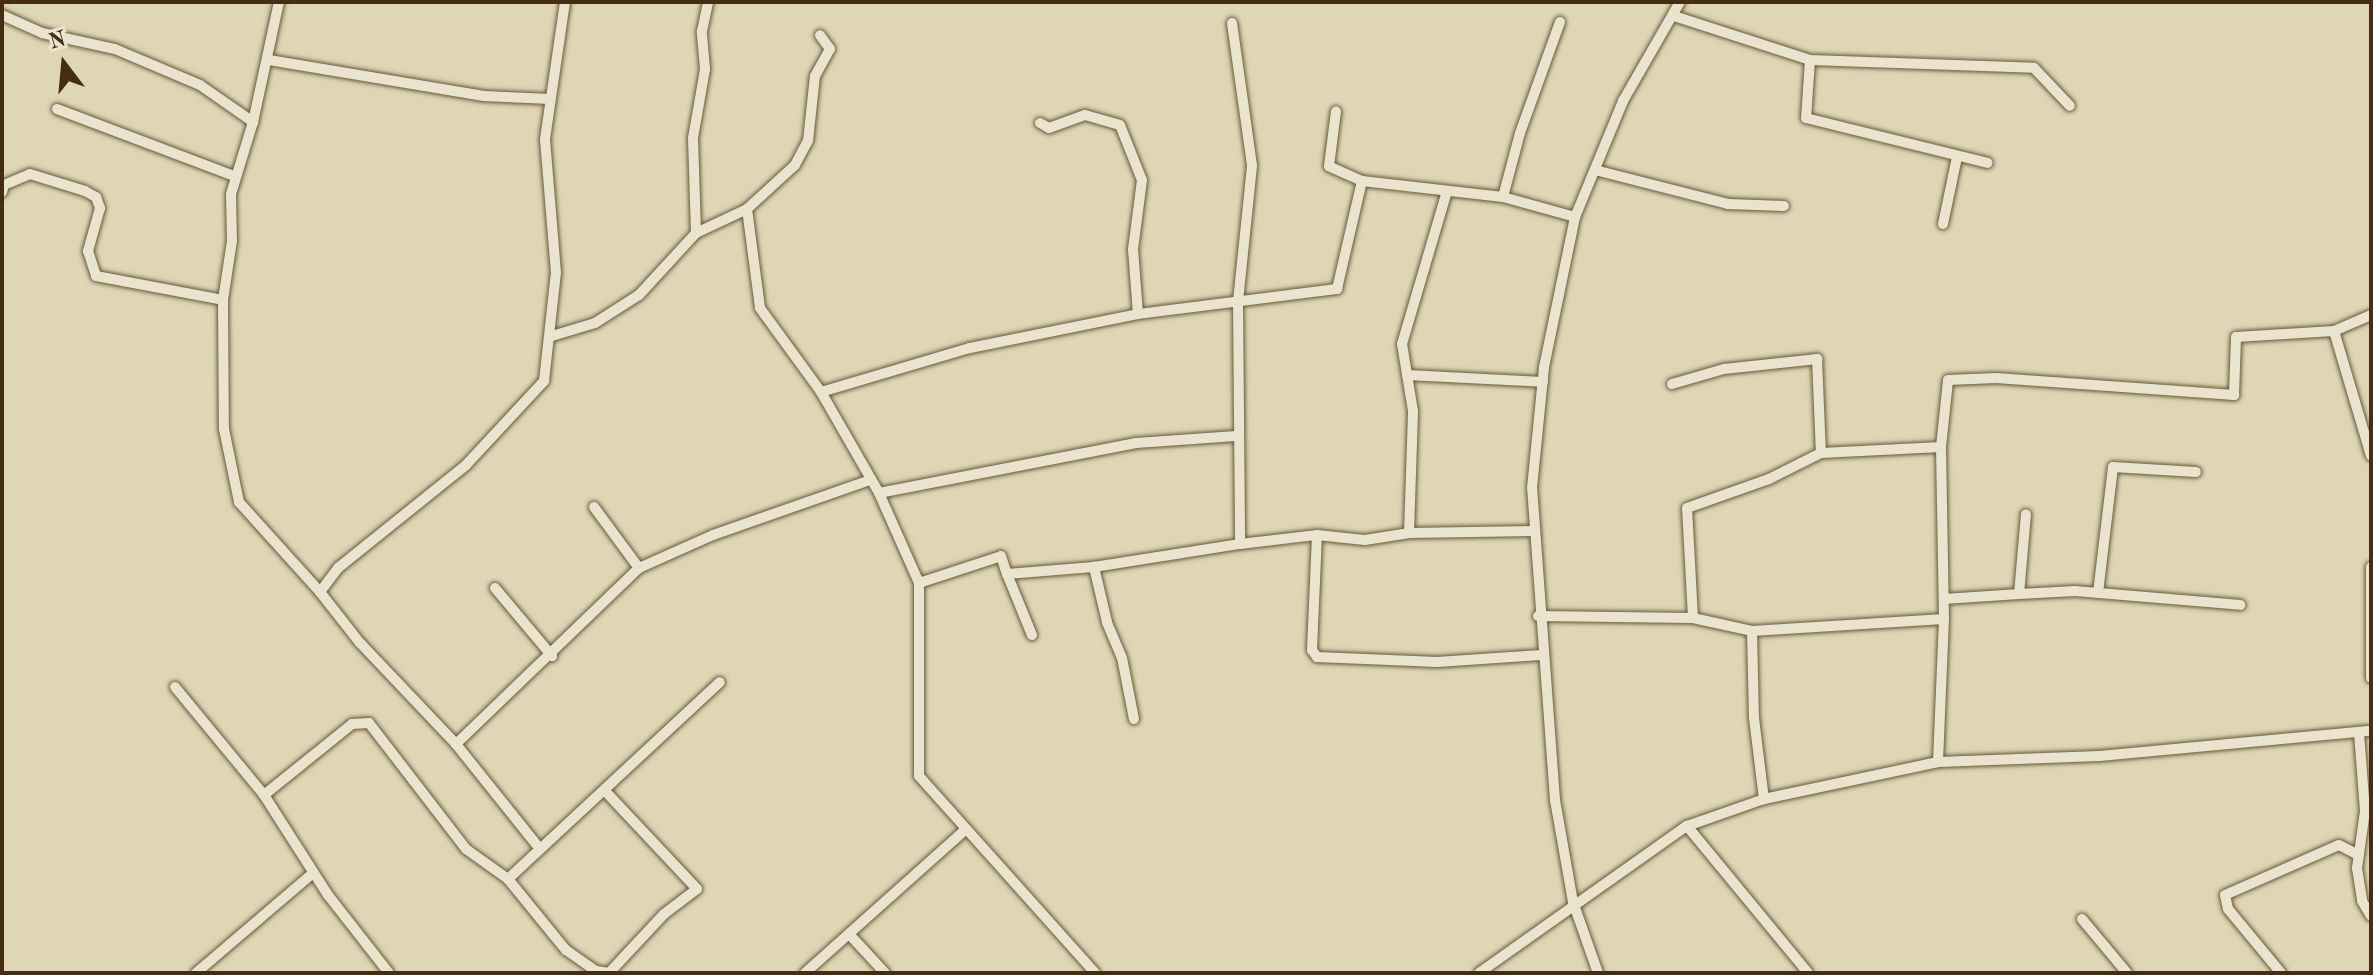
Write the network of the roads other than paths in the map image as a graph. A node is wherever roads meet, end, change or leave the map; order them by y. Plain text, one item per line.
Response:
1 (279, 2) edge
2 (565, 2) edge
3 (708, 2) edge
4 (1680, 2) edge
5 (2, 15) edge
6 (1674, 16) junction
7 (1560, 22) dead end
8 (1232, 23) dead end
9 (820, 35) dead end
10 (269, 60) junction
11 (1810, 60) junction
12 (550, 99) junction
13 (2070, 106) dead end
14 (57, 109) dead end
15 (1336, 111) dead end
16 (253, 122) junction
17 (1040, 123) dead end
18 (1957, 157) junction
19 (1988, 163) dead end
20 (1595, 170) junction
21 (234, 176) junction
22 (1362, 181) junction
23 (1447, 191) junction
24 (2, 192) edge
25 (1503, 197) junction
26 (1784, 206) dead end
27 (747, 209) junction
28 (1575, 217) junction
29 (1943, 224) dead end
30 (696, 233) junction
31 (223, 300) junction
32 (1238, 302) junction
33 (1138, 314) junction
34 (2371, 315) edge
35 (2334, 331) junction
36 (552, 336) junction
37 (1407, 375) junction
38 (1543, 382) junction
39 (1672, 384) dead end
40 (821, 392) junction
41 (1236, 436) junction
42 (1941, 447) junction
43 (1821, 453) junction
44 (2371, 456) edge
45 (2196, 472) dead end
46 (870, 480) junction
47 (879, 493) junction
48 (594, 507) dead end
49 (2026, 514) dead end
50 (1533, 531) junction
51 (1409, 533) junction
52 (1317, 535) junction
53 (1240, 544) junction
54 (1094, 567) junction
55 (2371, 567) edge
56 (639, 568) junction
57 (1007, 574) junction
58 (919, 583) junction
59 (495, 588) dead end
60 (320, 592) junction
61 (2098, 593) junction
62 (2019, 594) junction
63 (1944, 599) junction
64 (2240, 605) dead end
65 (1538, 616) junction
66 (1693, 618) junction
67 (1944, 619) junction
68 (1752, 631) junction
69 (1032, 635) dead end
70 (1541, 655) junction
71 (552, 656) junction
72 (2371, 678) edge
73 (720, 682) dead end
74 (175, 687) dead end
75 (1134, 719) dead end
76 (2365, 732) edge
77 (456, 744) junction
78 (1938, 762) junction
79 (606, 792) junction
80 (264, 795) junction
81 (1764, 799) junction
82 (1687, 826) junction
83 (965, 830) junction
84 (540, 849) junction
85 (2359, 855) junction
86 (313, 873) junction
87 (508, 879) junction
88 (1573, 902) junction
89 (2371, 916) edge
90 (2082, 919) dead end
91 (849, 934) junction
92 (595, 972) edge
93 (196, 973) edge
94 (389, 973) edge
95 (805, 973) edge
96 (885, 973) edge
97 (1095, 973) edge
98 (1479, 973) edge
99 (1598, 973) edge
100 (1808, 973) edge
101 (2127, 973) edge
102 (2281, 973) edge

1 - 10 street
2 - 12 street
3 - 30 street
4 - 6 street
5 - 16 street
6 - 11 street
6 - 20 street
7 - 25 street
8 - 32 street
9 - 27 street
10 - 12 street
10 - 16 street
11 - 13 street
11 - 18 street
12 - 36 street
14 - 21 street
15 - 22 street
16 - 21 street
17 - 33 street
18 - 19 street
18 - 29 street
20 - 26 street
20 - 28 street
21 - 31 street
22 - 23 street
22 - 32 street
23 - 25 street
23 - 37 street
24 - 31 street
25 - 28 street
27 - 30 street
27 - 40 street
28 - 38 street
30 - 36 street
31 - 60 street
32 - 33 street
32 - 41 street
33 - 40 street
34 - 35 street
35 - 42 street
35 - 44 street
36 - 60 street
37 - 38 street
37 - 51 street
38 - 50 street
39 - 43 street
40 - 46 street
41 - 47 street
41 - 53 street
42 - 43 street
42 - 63 street
43 - 66 street
45 - 61 street
46 - 47 street
46 - 56 street
47 - 58 street
48 - 56 street
49 - 62 street
50 - 51 street
50 - 65 street
51 - 52 street
52 - 53 street
52 - 70 street
53 - 54 street
54 - 57 street
54 - 75 street
55 - 72 street
56 - 71 street
57 - 58 street
57 - 69 street
58 - 83 street
59 - 71 street
60 - 77 street
61 - 62 street
61 - 64 street
62 - 63 street
63 - 67 street
65 - 66 street
65 - 70 street
66 - 68 street
67 - 68 street
67 - 78 street
68 - 81 street
70 - 88 street
71 - 77 street
73 - 79 street
74 - 80 street
76 - 78 street
76 - 85 street
77 - 84 street
78 - 81 street
79 - 84 street
79 - 92 street
80 - 86 street
80 - 87 street
81 - 82 street
82 - 88 street
82 - 100 street
83 - 91 street
83 - 97 street
84 - 87 street
85 - 89 street
85 - 102 street
86 - 93 street
86 - 94 street
87 - 92 street
88 - 98 street
88 - 99 street
90 - 101 street
91 - 95 street
91 - 96 street

